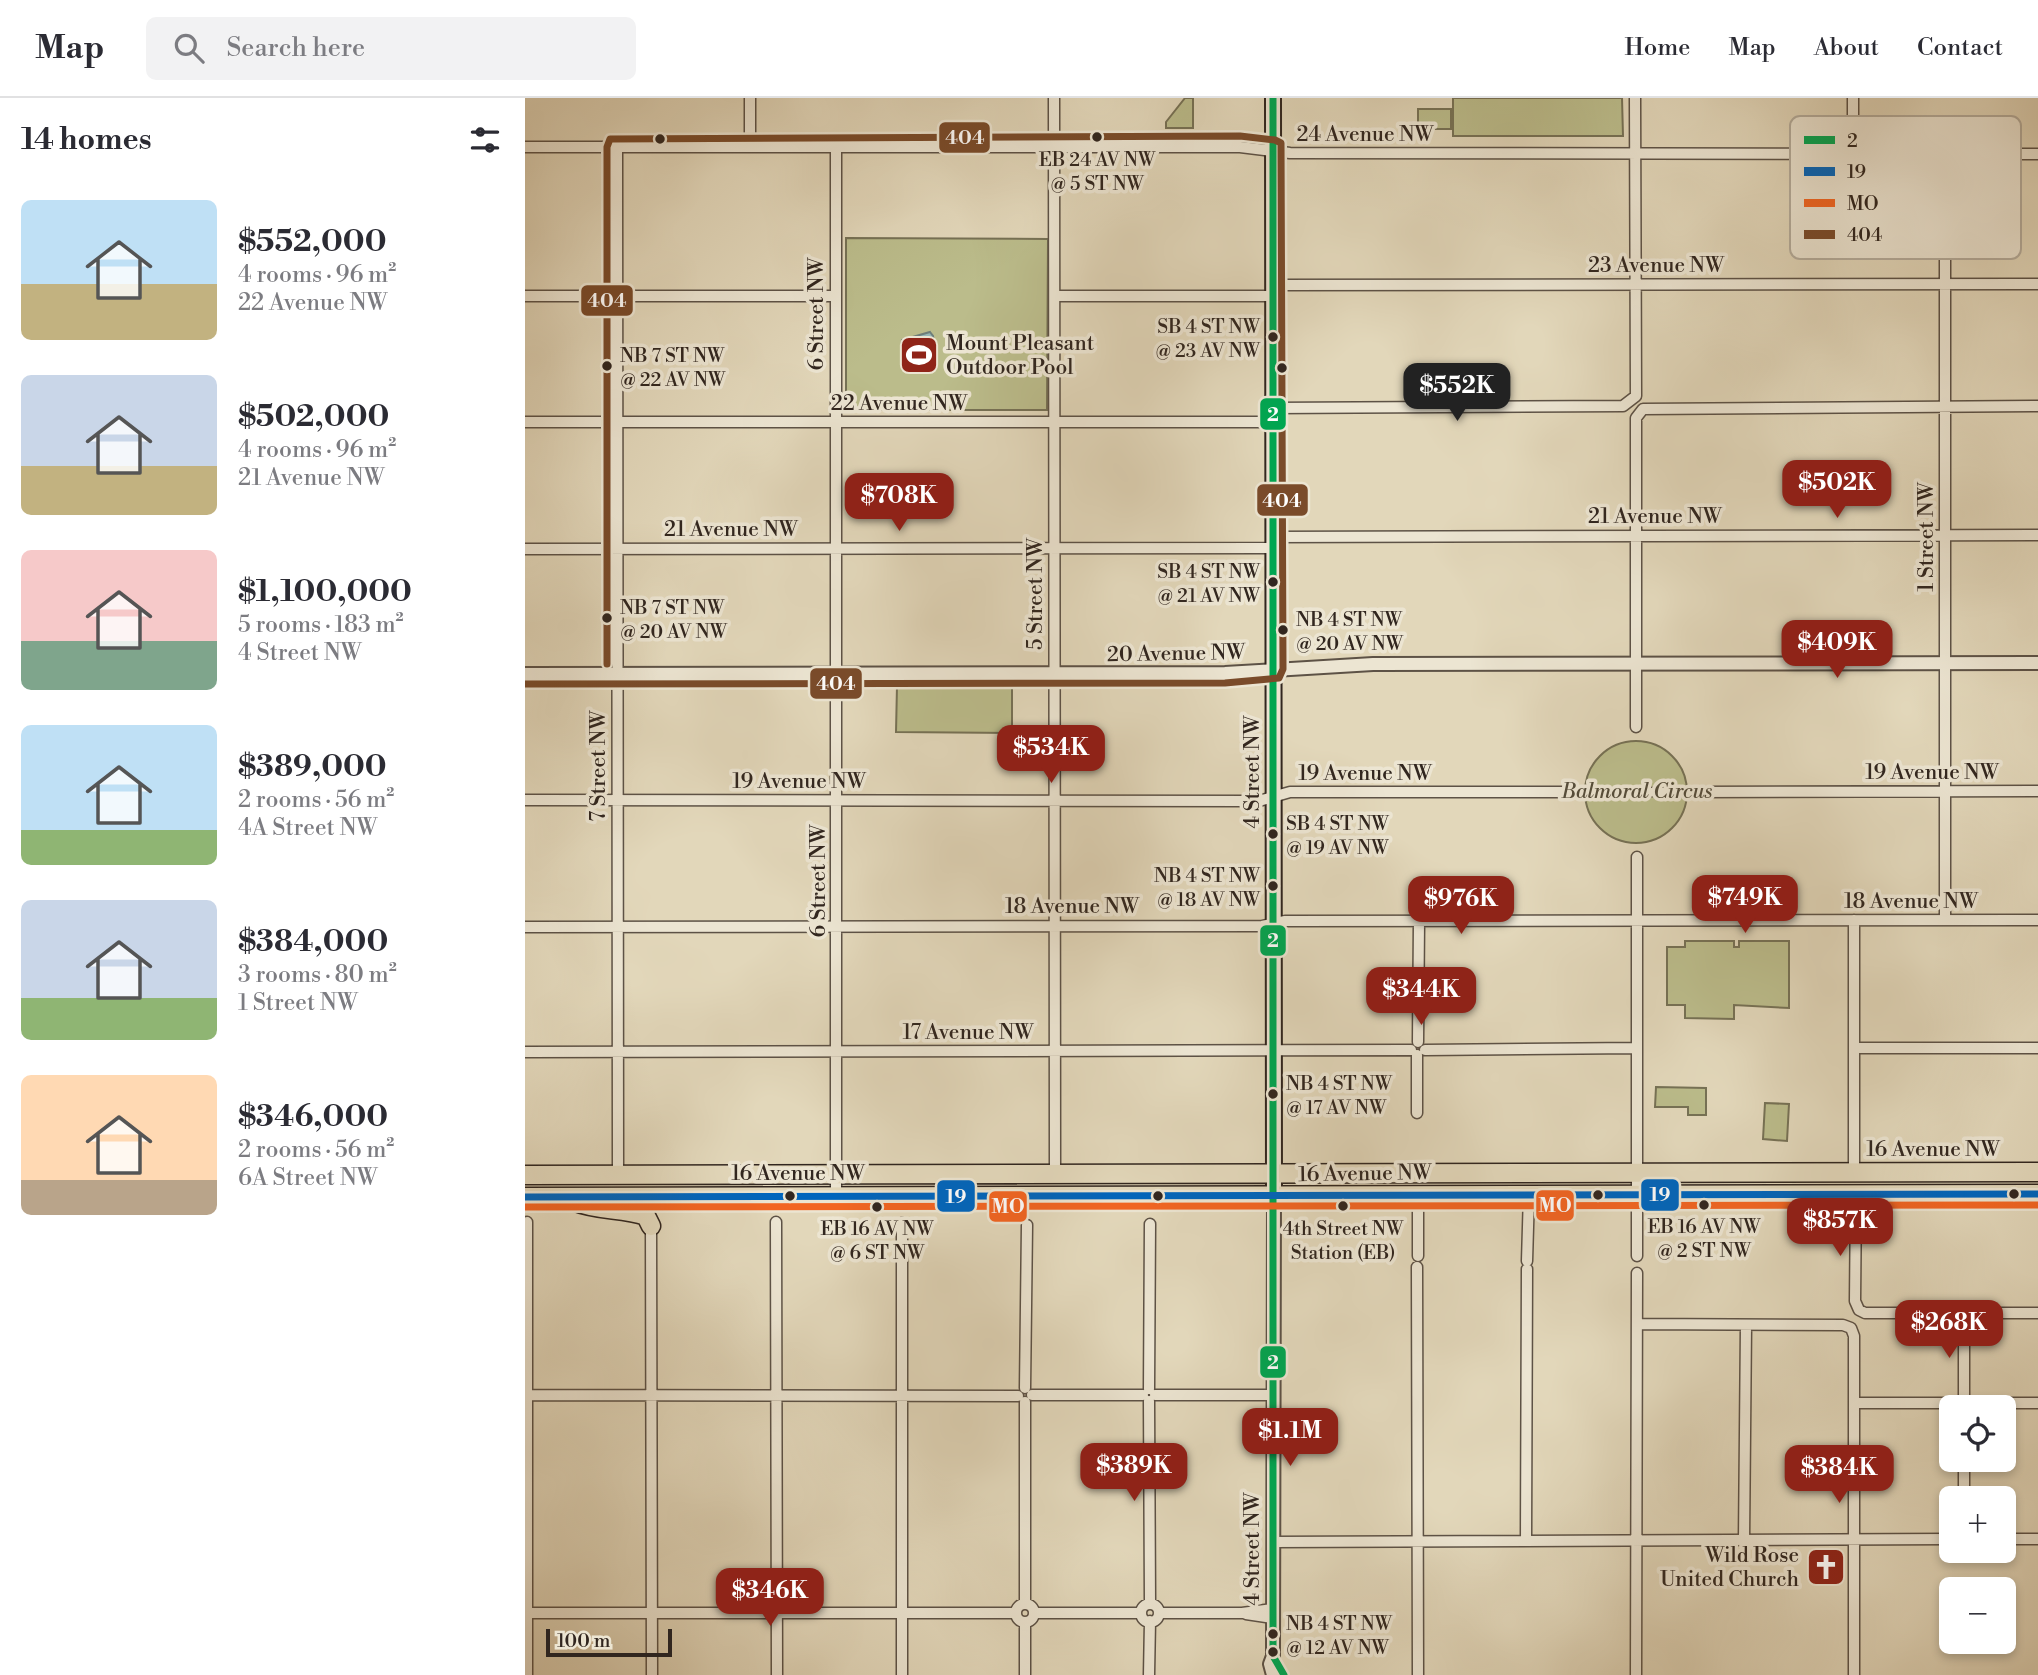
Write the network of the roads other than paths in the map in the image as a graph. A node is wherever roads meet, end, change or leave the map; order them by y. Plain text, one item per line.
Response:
1 (750, 98) edge
2 (1054, 98) edge
3 (1273, 98) edge
4 (1635, 98) edge
5 (1853, 98) edge
6 (1853, 116) edge
7 (525, 147) edge
8 (617, 147) junction
9 (750, 147) junction
10 (836, 147) junction
11 (1054, 147) junction
12 (1273, 150) junction
13 (1635, 154) junction
14 (1790, 154) edge
15 (1945, 259) edge
16 (1945, 284) junction
17 (2038, 284) edge
18 (1635, 285) junction
19 (1273, 290) junction
20 (525, 296) edge
21 (617, 296) junction
22 (836, 296) junction
23 (1055, 296) junction
24 (2038, 406) edge
25 (1945, 407) junction
26 (1273, 415) junction
27 (525, 422) edge
28 (618, 422) junction
29 (1053, 422) junction
30 (836, 423) junction
31 (1636, 535) junction
32 (1945, 535) junction
33 (2038, 535) edge
34 (1273, 542) junction
35 (618, 548) junction
36 (836, 548) junction
37 (1054, 548) junction
38 (525, 549) edge
39 (1945, 663) junction
40 (2038, 663) edge
41 (1636, 664) junction
42 (1273, 668) junction
43 (525, 674) edge
44 (617, 674) junction
45 (837, 674) junction
46 (1054, 674) junction
47 (1636, 727) dead end
48 (1945, 791) junction
49 (2038, 791) edge
50 (1575, 792) joint
51 (1697, 792) joint
52 (1273, 797) junction
53 (525, 800) edge
54 (618, 800) junction
55 (1055, 800) junction
56 (837, 801) junction
57 (1637, 857) dead end
58 (1636, 920) junction
59 (1854, 920) junction
60 (1945, 920) junction
61 (2038, 920) edge
62 (1419, 921) junction
63 (1273, 924) junction
64 (1055, 925) junction
65 (837, 926) junction
66 (525, 927) edge
67 (618, 927) junction
68 (1636, 1048) junction
69 (1854, 1048) junction
70 (2038, 1048) edge
71 (1418, 1049) junction
72 (1273, 1050) junction
73 (1054, 1051) junction
74 (525, 1052) edge
75 (618, 1052) junction
76 (836, 1052) junction
77 (1417, 1113) dead end
78 (1636, 1172) junction
79 (1854, 1172) junction
80 (2038, 1172) edge
81 (1055, 1173) junction
82 (1274, 1173) junction
83 (618, 1174) junction
84 (836, 1174) junction
85 (525, 1175) edge
86 (1529, 1194) junction
87 (836, 1195) junction
88 (1418, 1195) junction
89 (1637, 1195) junction
90 (2037, 1195) edge
91 (1274, 1196) junction
92 (1856, 1196) junction
93 (525, 1197) edge
94 (563, 1197) junction
95 (776, 1222) dead end
96 (527, 1223) edge
97 (902, 1223) dead end
98 (1150, 1224) dead end
99 (651, 1226) joint
100 (1027, 1226) dead end
101 (1417, 1256) dead end
102 (1637, 1256) dead end
103 (1417, 1268) dead end
104 (1637, 1273) dead end
105 (1964, 1312) junction
106 (2038, 1313) edge
107 (1637, 1324) junction
108 (1746, 1325) junction
109 (526, 1395) edge
110 (1025, 1395) junction
111 (1149, 1395) junction
112 (1273, 1395) junction
113 (1964, 1395) edge
114 (651, 1396) junction
115 (779, 1396) junction
116 (900, 1396) junction
117 (1854, 1403) junction
118 (2038, 1403) edge
119 (2016, 1404) edge
120 (1939, 1405) edge
121 (1939, 1539) edge
122 (2016, 1539) edge
123 (2038, 1539) edge
124 (1636, 1540) junction
125 (1744, 1540) junction
126 (1854, 1540) junction
127 (1417, 1541) junction
128 (1526, 1541) junction
129 (1273, 1542) junction
130 (1025, 1604) junction
131 (1150, 1604) junction
132 (526, 1613) edge
133 (652, 1613) junction
134 (779, 1613) junction
135 (901, 1613) junction
136 (1016, 1613) junction
137 (1035, 1613) junction
138 (1141, 1613) junction
139 (1159, 1613) junction
140 (1273, 1614) junction
141 (1150, 1621) junction
142 (1025, 1623) junction
143 (1273, 1656) junction
144 (527, 1675) edge
145 (652, 1675) edge
146 (777, 1675) edge
147 (902, 1675) edge
148 (1025, 1675) edge
149 (1149, 1675) edge
150 (1273, 1675) edge
151 (1284, 1675) edge
152 (1418, 1675) edge
153 (1636, 1675) edge
154 (1854, 1675) edge

1 - 9 street
2 - 11 street, 5 Street NW
3 - 12 main road, 4 Street NW
4 - 13 street
5 - 6 street
7 - 8 street, 24 Avenue NW
8 - 9 street, 24 Avenue NW
8 - 21 street, 7 Street NW
9 - 10 street, 24 Avenue NW
10 - 11 street, 24 Avenue NW
10 - 22 street, 6 Street NW
11 - 12 street, 24 Avenue NW
11 - 23 street, 5 Street NW
12 - 13 street, 24 Avenue NW
12 - 19 main road, 4 Street NW
13 - 14 street, 24 Avenue NW
13 - 18 street
15 - 16 street, 1 Street NW
16 - 17 street, 23 Avenue NW
16 - 18 street, 23 Avenue NW
16 - 25 street, 1 Street NW
18 - 19 street, 23 Avenue NW
18 - 26 street, 22 Avenue NW
19 - 23 street, 23 Avenue NW
19 - 26 main road, 4 Street NW
20 - 21 street
21 - 22 street
21 - 28 street, 7 Street NW
22 - 30 street, 6 Street NW
23 - 29 street, 5 Street NW
24 - 25 street
25 - 31 street
25 - 32 street, 1 Street NW
26 - 29 street, 22 Avenue NW
26 - 34 main road, 4 Street NW
27 - 28 street, 22 Avenue NW
28 - 30 street, 22 Avenue NW
28 - 35 street, 7 Street NW
29 - 30 street, 22 Avenue NW
29 - 37 street, 5 Street NW
30 - 36 street, 6 Street NW
31 - 32 street, 21 Avenue NW
31 - 34 street, 21 Avenue NW
31 - 41 street
32 - 33 street, 21 Avenue NW
32 - 39 street, 1 Street NW
34 - 37 street, 21 Avenue NW
34 - 42 main road, 4 Street NW
35 - 36 street, 21 Avenue NW
35 - 38 street, 21 Avenue NW
35 - 44 street, 7 Street NW
36 - 37 street, 21 Avenue NW
36 - 45 street, 6 Street NW
37 - 46 street, 5 Street NW
39 - 40 street, 20 Avenue NW
39 - 41 street, 20 Avenue NW
39 - 48 street, 1 Street NW
41 - 42 street, 20 Avenue NW
41 - 47 street
42 - 46 street, 20 Avenue NW
42 - 52 main road, 4 Street NW
43 - 44 street, 20 Avenue NW
44 - 45 street, 20 Avenue NW
44 - 54 street, 7 Street NW
45 - 46 street, 20 Avenue NW
45 - 56 street, 6 Street NW
46 - 55 street, 5 Street NW
48 - 49 street, 19 Avenue NW
48 - 51 street, 19 Avenue NW
48 - 60 street, 1 Street NW
50 - 51 street, 19 Avenue NW
50 - 52 street, 19 Avenue NW
52 - 55 street, 19 Avenue NW
52 - 63 main road, 4 Street NW
53 - 54 street, 19 Avenue NW
54 - 56 street, 19 Avenue NW
54 - 67 street, 7 Street NW
55 - 56 street, 19 Avenue NW
55 - 64 street, 5 Street NW
56 - 65 street, 6 Street NW
57 - 58 street
58 - 59 street, 18 Avenue NW
58 - 62 street, 18 Avenue NW
58 - 68 street
59 - 60 street, 18 Avenue NW
59 - 69 street
60 - 61 street, 18 Avenue NW
62 - 63 street, 18 Avenue NW
62 - 71 street
63 - 64 street, 18 Avenue NW
63 - 72 main road, 4 Street NW
64 - 65 street, 18 Avenue NW
64 - 73 street, 5 Street NW
65 - 67 street, 18 Avenue NW
65 - 76 street, 6 Street NW
66 - 67 street, 18 Avenue NW
67 - 75 street, 7 Street NW
68 - 71 street, 17 Avenue NW
68 - 78 street
69 - 70 street
69 - 79 street
71 - 72 street, 17 Avenue NW
71 - 77 street
72 - 73 street, 17 Avenue NW
72 - 82 main road, 4 Street NW
73 - 76 street, 17 Avenue NW
73 - 81 street, 5 Street NW
74 - 75 street, 17 Avenue NW
75 - 76 street, 17 Avenue NW
75 - 83 street, 7 Street NW
76 - 84 street, 6 Street NW
78 - 79 highway, 16 Avenue NW
78 - 82 highway, 16 Avenue NW
78 - 89 street
79 - 80 highway, 16 Avenue NW
81 - 82 highway, 16 Avenue NW
81 - 84 highway, 16 Avenue NW
82 - 91 main road, 4 Street NW
83 - 84 highway, 16 Avenue NW
83 - 85 highway, 16 Avenue NW
84 - 87 street, 6 Street NW
86 - 88 highway, 16 Avenue NW
86 - 89 highway, 16 Avenue NW
86 - 128 street
87 - 91 highway, 16 Avenue NW
87 - 94 highway, 16 Avenue NW
88 - 91 highway, 16 Avenue NW
88 - 101 street
89 - 92 highway, 16 Avenue NW
89 - 102 street
90 - 92 highway, 16 Avenue NW
91 - 112 street, 4 Street NW
92 - 105 street
93 - 94 highway, 16 Avenue NW
94 - 99 highway
95 - 115 street
96 - 109 street
97 - 116 street
98 - 111 street
99 - 114 street
100 - 110 street
103 - 127 street
104 - 107 street
105 - 106 street
105 - 113 street
107 - 108 street
107 - 124 street
108 - 117 street
108 - 125 street
109 - 114 street
109 - 132 street
110 - 111 street
110 - 116 street
110 - 130 street
111 - 112 street
111 - 131 street
112 - 129 street, 4 Street NW
114 - 115 street
114 - 133 street
115 - 116 street
115 - 134 street
116 - 135 street
117 - 120 street
117 - 126 street
118 - 119 street
121 - 126 street
122 - 123 street
124 - 125 street
124 - 128 street
124 - 153 street
125 - 126 street
126 - 154 street
127 - 128 street
127 - 129 street
127 - 152 street
129 - 140 street, 4 Street NW
130 - 136 street
130 - 137 street
131 - 138 street
131 - 139 street
132 - 133 street
132 - 144 street
133 - 134 street
133 - 145 street
134 - 135 street
134 - 146 street
135 - 136 street
135 - 147 street
136 - 142 street
137 - 138 street
137 - 142 street
138 - 141 street
139 - 140 street
139 - 141 street
140 - 143 street, 4 Street NW
141 - 149 street
142 - 148 street
143 - 150 street, 4 Street NW
143 - 151 street

